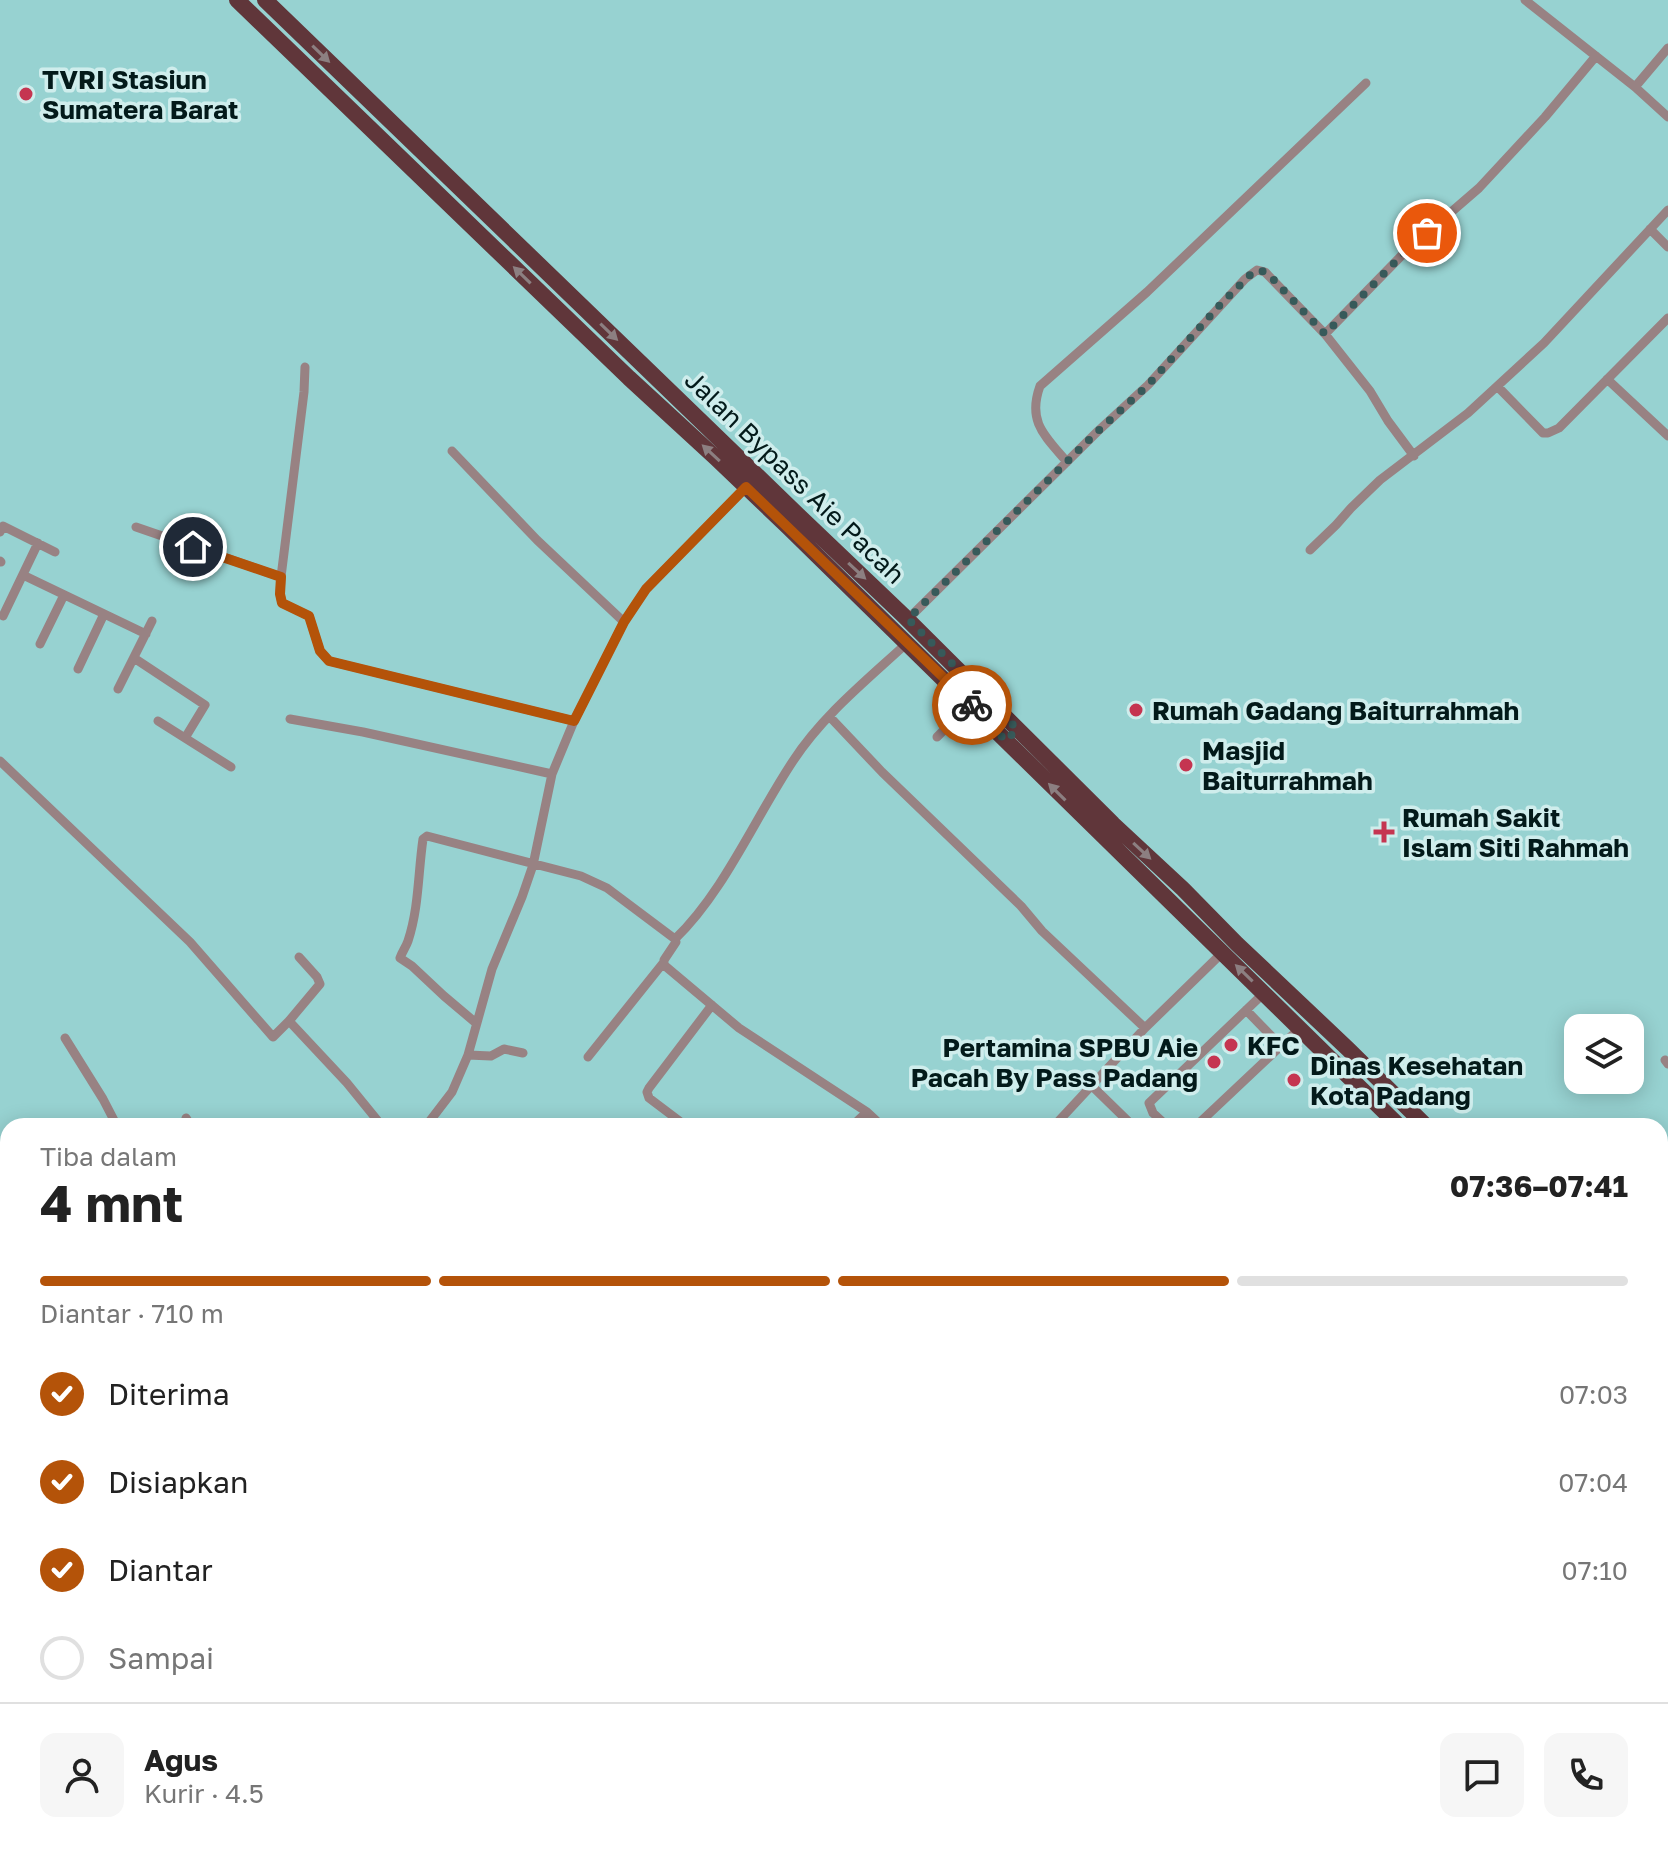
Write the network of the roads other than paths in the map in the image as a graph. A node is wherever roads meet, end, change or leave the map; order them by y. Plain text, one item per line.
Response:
1 (237, 0) edge
2 (265, 0) edge
3 (1532, 2) edge
4 (1668, 48) edge
5 (1596, 56) junction
6 (1366, 83) dead end
7 (1635, 87) junction
8 (380, 110) junction
9 (1668, 117) edge
10 (365, 124) junction
11 (1668, 210) edge
12 (1650, 229) junction
13 (1668, 247) edge
14 (1668, 318) edge
15 (1325, 334) junction
16 (305, 367) dead end
17 (1607, 379) junction
18 (1498, 387) junction
19 (1668, 436) edge
20 (452, 451) dead end
21 (1414, 456) junction
22 (1067, 462) junction
23 (746, 487) junction
24 (136, 527) dead end
25 (0, 532) edge
26 (38, 543) junction
27 (1310, 550) dead end
28 (55, 552) dead end
29 (23, 575) junction
30 (281, 577) junction
31 (64, 595) junction
32 (104, 614) junction
33 (3, 616) dead end
34 (908, 619) junction
35 (152, 621) dead end
36 (624, 622) junction
37 (146, 634) junction
38 (907, 643) junction
39 (40, 644) dead end
40 (134, 658) junction
41 (78, 669) dead end
42 (118, 689) dead end
43 (970, 704) junction
44 (829, 716) junction
45 (290, 719) dead end
46 (158, 721) dead end
47 (574, 721) junction
48 (1011, 735) junction
49 (937, 737) dead end
50 (185, 738) junction
51 (0, 761) edge
52 (231, 767) dead end
53 (552, 774) junction
54 (533, 865) junction
55 (675, 939) junction
56 (1222, 953) junction
57 (299, 957) dead end
58 (664, 962) junction
59 (1264, 993) junction
60 (712, 1005) junction
61 (1246, 1010) junction
62 (289, 1021) junction
63 (476, 1023) junction
64 (1145, 1028) junction
65 (1300, 1028) junction
66 (65, 1038) dead end
67 (1281, 1046) junction
68 (523, 1053) dead end
69 (468, 1055) junction
70 (588, 1057) dead end
71 (1092, 1086) junction
72 (867, 1112) junction
73 (113, 1118) edge
74 (375, 1118) edge
75 (432, 1118) edge
76 (675, 1118) edge
77 (861, 1118) edge
78 (873, 1118) edge
79 (1062, 1118) edge
80 (1125, 1118) edge
81 (1158, 1118) edge
82 (1204, 1118) edge
83 (1391, 1118) edge
84 (1418, 1118) edge

1 - 10 highway
2 -> 8 highway, Jalan Bypass Aie Pacah
3 - 5 street
4 - 7 street
5 - 7 street
5 - 15 street
6 - 22 street
7 - 9 street
8 - 10 highway
8 -> 34 highway, Jalan Bypass Aie Pacah
23 -> 10 highway
11 - 12 street
12 - 13 street
12 - 18 street
14 - 17 street
15 - 21 street
15 - 22 street
16 - 30 street
17 - 18 street
17 - 19 street
18 - 21 street
20 - 36 street
21 - 27 street
22 - 34 street
23 - 36 street
23 - 38 highway
24 - 30 street
25 - 26 street
26 - 28 street
26 - 29 street
29 - 31 street
29 - 33 street
30 - 47 street
31 - 32 street
31 - 39 street
32 - 37 street
32 - 41 street
34 - 48 highway, Jalan Bypass Aie Pacah
35 - 37 street
36 - 47 street
37 - 40 street
38 - 43 highway
38 - 44 street
40 - 42 street
40 - 50 street
43 - 48 highway
43 - 49 street
44 - 55 street
44 - 64 street
45 - 53 street
46 - 50 street
47 - 53 street
56 -> 48 highway
48 -> 84 highway, Jalan Bypass Aie Pacah
50 - 52 street
51 - 62 street
53 - 54 street
54 - 55 street
54 - 63 street
54 - 63 street
55 - 58 street
59 -> 56 highway
56 - 64 street
57 - 62 street
58 - 60 street
58 - 70 street
59 - 61 street
59 - 65 highway
60 - 72 street
60 - 76 street
61 - 67 street
61 - 81 street
62 - 74 street
63 - 69 street
64 - 71 street
65 - 67 street
65 - 83 highway
66 - 73 street
67 - 82 street
68 - 69 street
69 - 75 street
71 - 79 street
71 - 80 street
72 - 77 street
72 - 78 street

